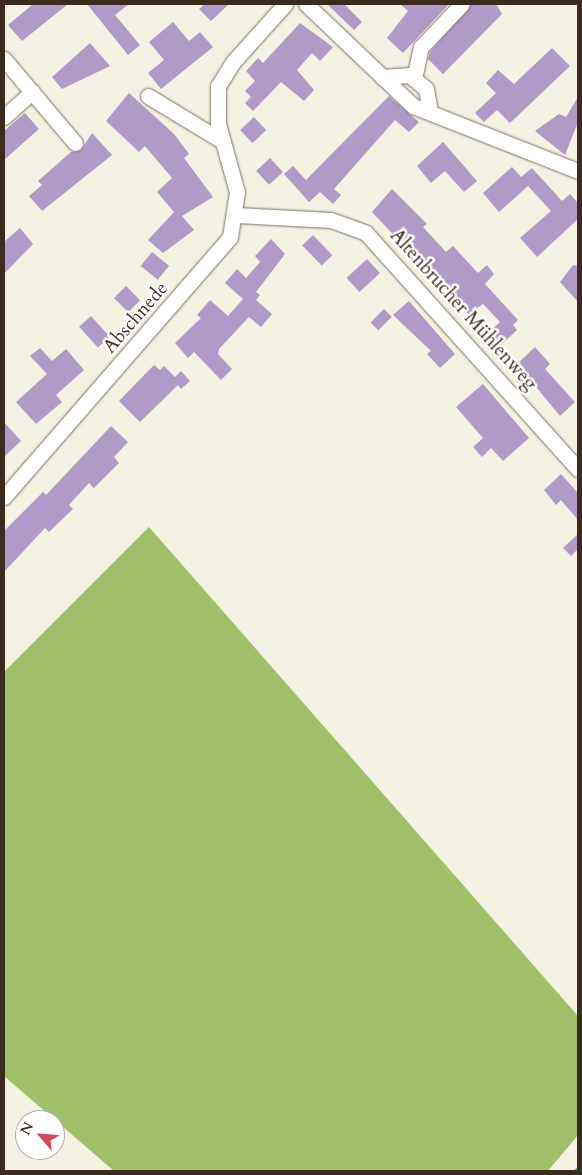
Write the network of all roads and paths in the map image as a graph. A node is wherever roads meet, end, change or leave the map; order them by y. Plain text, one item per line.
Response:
1 (285, 4) edge
2 (306, 4) edge
3 (462, 4) edge
4 (4, 59) edge
5 (382, 77) junction
6 (414, 79) junction
7 (32, 92) junction
8 (148, 96) dead end
9 (430, 111) junction
10 (4, 117) edge
11 (222, 141) junction
12 (75, 142) dead end
13 (577, 169) edge
14 (236, 215) junction
15 (578, 469) edge
16 (4, 497) edge

1 - 11 street, Abschnede
2 - 5 street
3 - 6 street
4 - 7 street
5 - 6 street
5 - 9 street
6 - 9 street
7 - 10 street
7 - 12 street
8 - 11 street
9 - 13 street
11 - 14 street, Abschnede
14 - 15 street, Altenbrucher Mühlenweg
14 - 16 street, Abschnede

